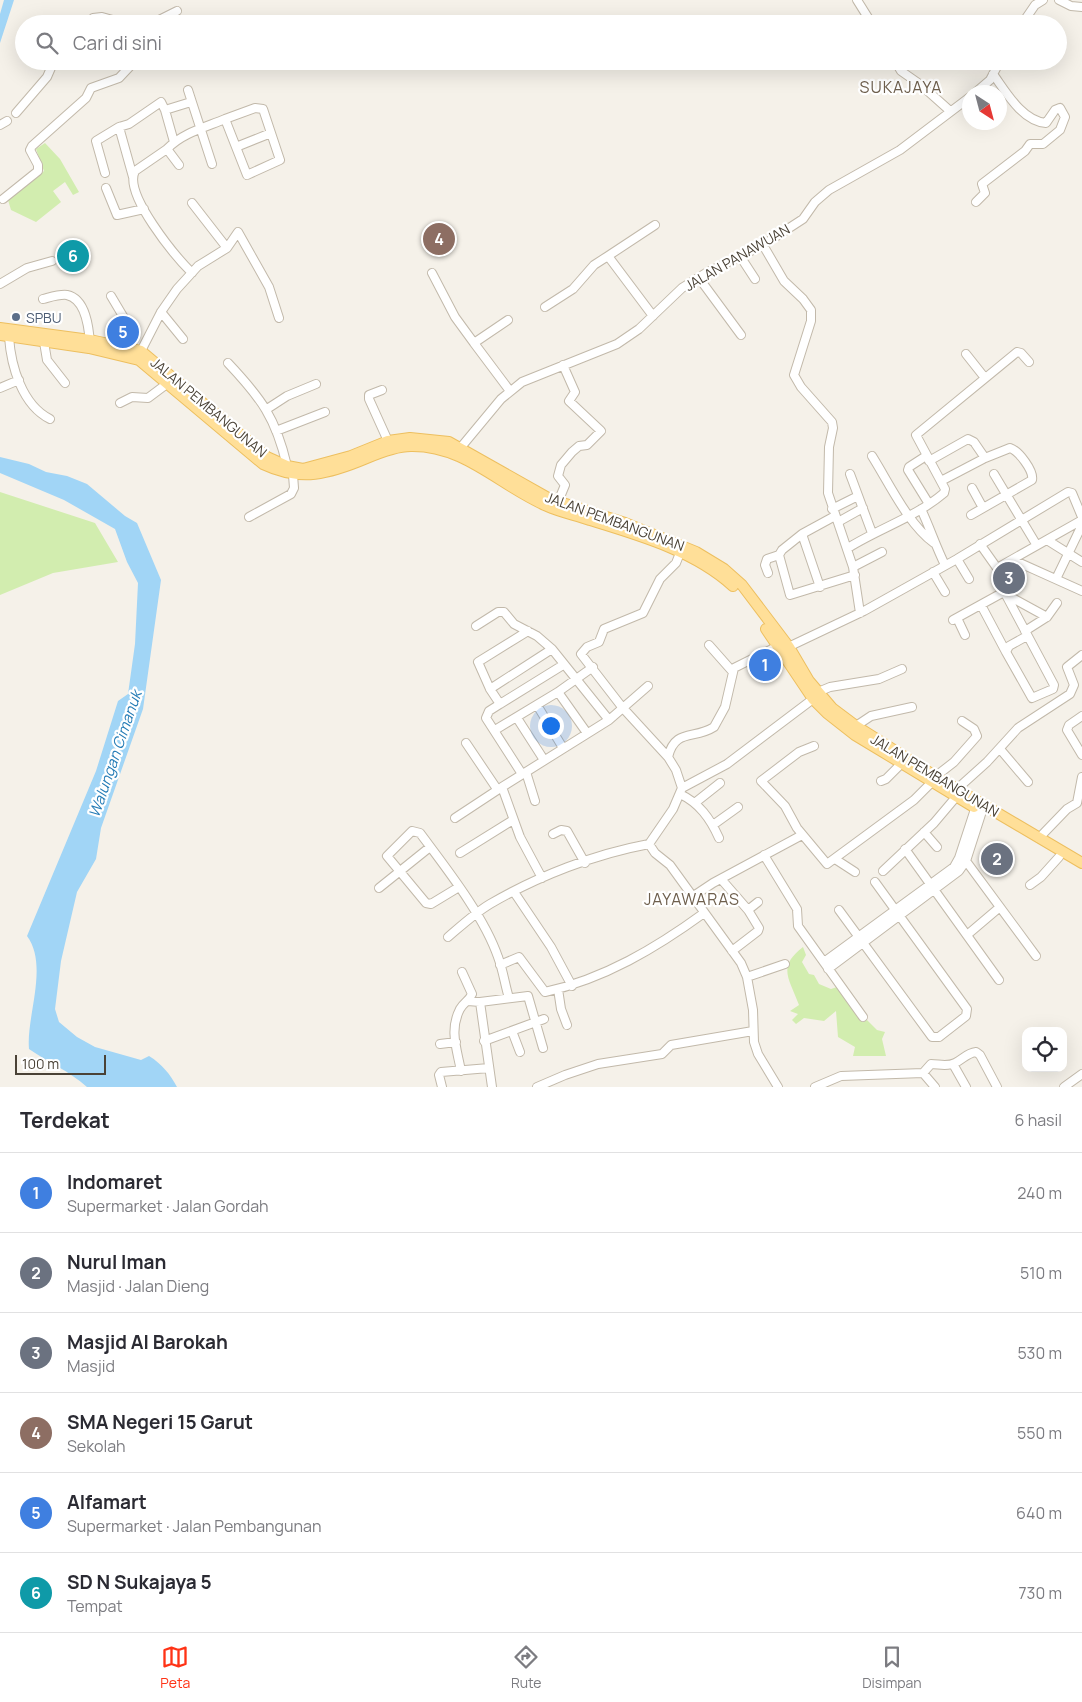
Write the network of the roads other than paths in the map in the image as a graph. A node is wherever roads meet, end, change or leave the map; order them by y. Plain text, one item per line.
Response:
1 (857, 0) edge
2 (1043, 0) edge
3 (1059, 0) edge
4 (1082, 7) edge
5 (177, 11) dead end
6 (169, 15) edge
7 (866, 15) edge
8 (1028, 15) edge
9 (50, 70) edge
10 (127, 70) edge
11 (900, 70) edge
12 (995, 70) edge
13 (993, 74) junction
14 (984, 85) edge
15 (188, 90) dead end
16 (191, 102) junction
17 (962, 102) edge
18 (165, 110) junction
19 (949, 110) junction
20 (16, 113) dead end
21 (226, 120) junction
22 (119, 127) junction
23 (200, 130) junction
24 (271, 133) junction
25 (174, 142) junction
26 (236, 147) junction
27 (167, 150) junction
28 (212, 164) dead end
29 (179, 165) dead end
30 (105, 173) dead end
31 (133, 177) junction
32 (106, 188) dead end
33 (3, 198) dead end
34 (976, 202) dead end
35 (192, 203) dead end
36 (144, 209) junction
37 (655, 225) dead end
38 (763, 245) junction
39 (227, 248) junction
40 (608, 256) junction
41 (740, 256) junction
42 (52, 261) dead end
43 (192, 273) junction
44 (432, 273) dead end
45 (699, 278) junction
46 (754, 278) dead end
47 (0, 284) edge
48 (111, 296) dead end
49 (43, 299) dead end
50 (545, 307) dead end
51 (161, 312) junction
52 (653, 316) junction
53 (279, 318) dead end
54 (508, 320) dead end
55 (0, 328) edge
56 (742, 335) dead end
57 (4, 336) edge
58 (183, 339) dead end
59 (44, 342) junction
60 (90, 344) junction
61 (474, 344) junction
62 (128, 348) junction
63 (140, 351) junction
64 (966, 354) dead end
65 (1029, 362) dead end
66 (228, 363) dead end
67 (563, 365) junction
68 (985, 378) junction
69 (19, 380) junction
70 (65, 383) dead end
71 (168, 383) junction
72 (316, 384) dead end
73 (0, 388) edge
74 (382, 390) dead end
75 (184, 391) junction
76 (510, 391) junction
77 (120, 403) dead end
78 (267, 409) junction
79 (325, 412) dead end
80 (50, 419) dead end
81 (276, 431) junction
82 (388, 441) junction
83 (457, 450) junction
84 (872, 456) dead end
85 (928, 458) junction
86 (985, 458) junction
87 (290, 470) junction
88 (850, 474) dead end
89 (994, 474) dead end
90 (941, 481) junction
91 (972, 488) dead end
92 (1006, 495) junction
93 (858, 496) junction
94 (558, 502) junction
95 (929, 504) junction
96 (863, 508) junction
97 (921, 508) junction
98 (983, 508) junction
99 (909, 515) junction
100 (971, 515) dead end
101 (835, 516) junction
102 (249, 518) dead end
103 (1082, 518) edge
104 (1021, 520) junction
105 (614, 523) junction
106 (1081, 529) edge
107 (872, 533) junction
108 (802, 534) junction
109 (1046, 540) junction
110 (934, 543) junction
111 (980, 544) junction
112 (1036, 544) junction
113 (848, 548) junction
114 (882, 552) dead end
115 (680, 553) junction
116 (779, 555) junction
117 (1068, 555) junction
118 (696, 556) junction
119 (957, 559) junction
120 (1012, 560) junction
121 (1082, 562) edge
122 (945, 565) junction
123 (854, 571) junction
124 (933, 572) junction
125 (768, 573) dead end
126 (969, 579) dead end
127 (1056, 579) junction
128 (820, 587) junction
129 (1082, 591) edge
130 (945, 592) dead end
131 (1006, 595) junction
132 (1057, 603) dead end
133 (982, 605) junction
134 (860, 613) junction
135 (1046, 617) junction
136 (476, 626) dead end
137 (528, 632) junction
138 (965, 634) dead end
139 (1026, 634) junction
140 (709, 645) dead end
141 (784, 646) junction
142 (552, 649) junction
143 (1006, 652) junction
144 (1082, 655) edge
145 (563, 665) junction
146 (593, 668) junction
147 (902, 669) dead end
148 (732, 671) junction
149 (576, 679) junction
150 (648, 686) dead end
151 (490, 689) junction
152 (1050, 690) junction
153 (558, 692) junction
154 (816, 696) junction
155 (1056, 703) junction
156 (500, 704) junction
157 (537, 705) junction
158 (912, 707) dead end
159 (622, 708) junction
160 (1082, 716) edge
161 (517, 718) junction
162 (609, 720) junction
163 (962, 721) dead end
164 (856, 726) junction
165 (495, 730) junction
166 (587, 733) junction
167 (466, 743) dead end
168 (814, 746) dead end
169 (564, 748) junction
170 (1000, 749) junction
171 (1082, 754) edge
172 (668, 757) junction
173 (544, 760) junction
174 (902, 763) junction
175 (524, 773) junction
176 (1082, 777) edge
177 (934, 779) junction
178 (881, 781) dead end
179 (1028, 782) dead end
180 (720, 783) dead end
181 (499, 788) junction
182 (681, 791) junction
183 (957, 793) junction
184 (535, 801) dead end
185 (696, 802) junction
186 (980, 806) junction
187 (738, 807) dead end
188 (455, 818) dead end
189 (514, 820) junction
190 (713, 825) junction
191 (971, 829) junction
192 (924, 832) junction
193 (553, 834) dead end
194 (802, 835) junction
195 (719, 838) dead end
196 (1039, 838) junction
197 (649, 844) junction
198 (430, 847) junction
199 (937, 847) dead end
200 (905, 849) junction
201 (460, 852) dead end
202 (764, 855) junction
203 (1059, 857) junction
204 (835, 859) junction
205 (966, 861) junction
206 (585, 862) junction
207 (1081, 866) edge
208 (883, 870) dead end
209 (399, 872) junction
210 (855, 872) dead end
211 (542, 878) junction
212 (721, 879) junction
213 (875, 882) dead end
214 (1030, 885) dead end
215 (932, 886) junction
216 (459, 887) junction
217 (379, 888) dead end
218 (514, 892) junction
219 (692, 897) junction
220 (758, 902) dead end
221 (1000, 907) junction
222 (748, 910) junction
223 (839, 910) dead end
224 (704, 913) junction
225 (897, 913) junction
226 (476, 914) junction
227 (967, 935) junction
228 (448, 937) dead end
229 (861, 940) junction
230 (732, 951) junction
231 (1036, 956) dead end
232 (785, 964) dead end
233 (500, 965) junction
234 (826, 966) junction
235 (462, 972) dead end
236 (747, 977) junction
237 (999, 980) dead end
238 (572, 986) junction
239 (558, 989) junction
240 (509, 998) junction
241 (468, 1001) junction
242 (480, 1002) junction
243 (864, 1017) dead end
244 (544, 1019) dead end
245 (535, 1023) junction
246 (567, 1025) dead end
247 (512, 1031) junction
248 (753, 1032) junction
249 (484, 1041) junction
250 (456, 1042) junction
251 (440, 1044) dead end
252 (543, 1048) dead end
253 (520, 1052) dead end
254 (954, 1064) junction
255 (489, 1068) junction
256 (461, 1071) junction
257 (923, 1073) junction
258 (1082, 1074) edge
259 (829, 1084) edge
260 (442, 1087) edge
261 (492, 1087) edge
262 (537, 1087) edge
263 (778, 1087) edge
264 (816, 1087) edge
265 (935, 1087) edge
266 (966, 1087) edge
267 (997, 1087) edge
268 (1064, 1087) edge

1 - 7 street
2 - 8 street
3 - 4 street
5 - 6 street
9 - 20 street
10 - 33 street
11 - 19 street
12 - 13 street
13 - 14 street
13 - 34 street
15 - 16 street
16 - 18 street
16 - 23 street
17 - 19 street, JALAN PANAWUAN
18 - 22 street
18 - 25 street
19 - 38 street, JALAN PANAWUAN
21 - 23 street
21 - 24 street
21 - 26 street
22 - 30 street
22 - 31 street
23 - 25 street
23 - 28 street
24 - 26 street
24 - 26 street
25 - 27 street
27 - 29 street
27 - 31 street
31 - 36 street
32 - 36 street
35 - 39 street
36 - 43 street
37 - 40 street
38 - 41 street, JALAN PANAWUAN
38 - 101 street
39 - 43 street
39 - 53 street
40 - 50 street
40 - 52 street
41 - 45 street, JALAN PANAWUAN
41 - 46 street
42 - 47 street
43 - 51 street
44 - 61 street
45 - 52 street, JALAN PANAWUAN
45 - 56 street
48 - 62 street
49 - 60 street
51 - 58 street
51 - 63 street
52 - 67 street, JALAN PANAWUAN
54 - 61 street
55 - 60 main road, JALAN PEMBANGUNAN
57 - 59 main road, JALAN PEMBANGUNAN
57 - 69 street
59 - 60 main road, JALAN PEMBANGUNAN
59 - 70 street
60 - 62 main road, JALAN PEMBANGUNAN
60 - 71 main road, JALAN PEMBANGUNAN
61 - 76 street
62 - 63 main road, JALAN PEMBANGUNAN
63 - 75 main road, JALAN PEMBANGUNAN
64 - 68 street
65 - 68 street
66 - 78 street
67 - 76 street, JALAN PANAWUAN
67 - 94 street
68 - 85 street
69 - 73 street
69 - 80 street
71 - 75 main road, JALAN PEMBANGUNAN
71 - 77 street
72 - 78 street
74 - 82 street
75 - 87 main road, JALAN PEMBANGUNAN
76 - 83 street, JALAN PANAWUAN
78 - 81 street
79 - 81 street
81 - 87 street
82 - 83 main road, JALAN PEMBANGUNAN
82 - 87 main road, JALAN PEMBANGUNAN
83 - 87 main road, JALAN PEMBANGUNAN
83 - 94 main road, JALAN PEMBANGUNAN
83 - 105 main road, JALAN PEMBANGUNAN
84 - 99 street
85 - 86 street
85 - 90 street
85 - 95 street
86 - 90 street
86 - 92 street
87 - 102 street
88 - 93 street
89 - 92 street
90 - 95 street
91 - 98 street
92 - 98 street
92 - 104 street
93 - 96 street
93 - 101 street
94 - 105 main road, JALAN PEMBANGUNAN
95 - 97 street
96 - 101 street
96 - 107 street
97 - 99 street
97 - 110 street
98 - 100 street
99 - 107 street
99 - 110 street
101 - 108 street
101 - 113 street
103 - 104 street
103 - 109 street
104 - 111 street
104 - 112 street
105 - 115 main road, JALAN PEMBANGUNAN
105 - 118 main road, JALAN PEMBANGUNAN
106 - 117 street
107 - 113 street
108 - 116 street
108 - 128 street
109 - 112 street
109 - 117 street
110 - 122 street
111 - 119 street
111 - 120 street
112 - 120 street
113 - 123 street
114 - 123 street
115 - 118 main road, JALAN PEMBANGUNAN
115 - 146 street
116 - 125 street
116 - 128 street
117 - 121 street
117 - 127 street
118 - 141 main road, JALAN PEMBANGUNAN
119 - 122 street
119 - 126 street
120 - 127 street
122 - 124 street
123 - 128 street
123 - 134 street
124 - 130 street
124 - 134 street
127 - 129 street
131 - 133 street
131 - 135 street
131 - 139 street
132 - 135 street
133 - 138 street
133 - 143 street
134 - 141 street
135 - 139 street
136 - 137 street
137 - 142 street
137 - 151 street
139 - 143 street
139 - 152 street
140 - 148 street
141 - 148 street
141 - 154 main road, JALAN PEMBANGUNAN
142 - 145 street
142 - 151 street
143 - 152 street
144 - 155 street
145 - 149 street
145 - 156 street
146 - 149 street
146 - 159 street
147 - 154 street
148 - 172 street
149 - 153 street
149 - 162 street
150 - 159 street
151 - 156 street
152 - 155 street
153 - 157 street
153 - 166 street
154 - 164 main road, JALAN PEMBANGUNAN
154 - 174 main road, JALAN PEMBANGUNAN
154 - 182 street
155 - 170 street
156 - 165 street
157 - 161 street
157 - 169 street
158 - 164 street
159 - 162 street
159 - 172 street
160 - 171 street
161 - 165 street
161 - 173 street
162 - 166 street
163 - 177 street
164 - 177 main road, JALAN PEMBANGUNAN
165 - 175 street
166 - 169 street
167 - 181 street
168 - 194 street
169 - 173 street
170 - 179 street
170 - 183 street
172 - 182 street
173 - 175 street
174 - 177 main road, JALAN PEMBANGUNAN
174 - 178 street
175 - 181 street
175 - 184 street
176 - 196 street
177 - 183 main road, JALAN PEMBANGUNAN
177 - 204 street
180 - 185 street
181 - 188 street
181 - 189 street
182 - 185 street
182 - 197 street
183 - 186 main road, JALAN PEMBANGUNAN
183 - 192 street
185 - 190 street
186 - 191 street
186 - 196 main road, JALAN PEMBANGUNAN
186 - 203 main road, JALAN PEMBANGUNAN
187 - 190 street
189 - 201 street
189 - 211 street
190 - 195 street
191 - 205 street
191 - 215 street
192 - 199 street
192 - 200 street
193 - 206 street
194 - 202 street
194 - 204 street
196 - 207 main road, JALAN PEMBANGUNAN
197 - 206 street
197 - 219 street
198 - 209 street
198 - 209 street
198 - 216 street
200 - 208 street
200 - 215 street
202 - 212 street
202 - 234 street
203 - 207 main road, JALAN PEMBANGUNAN
203 - 214 street
204 - 210 street
205 - 215 street
205 - 221 street
206 - 211 street
209 - 216 street
209 - 217 street
211 - 218 street
212 - 219 street
212 - 222 street
213 - 225 street
215 - 225 street
215 - 227 street
216 - 226 street
218 - 226 street
218 - 238 street
219 - 224 street
220 - 222 street
221 - 227 street
221 - 231 street
222 - 230 street
223 - 229 street
224 - 230 street
224 - 238 street
225 - 229 street
225 - 229 street
226 - 228 street
226 - 233 street
227 - 237 street
229 - 234 street
230 - 236 street
232 - 236 street
233 - 239 street
233 - 240 street
234 - 243 street
235 - 241 street
236 - 248 street
238 - 239 street
239 - 246 street
240 - 242 street
240 - 245 street
241 - 242 street
241 - 250 street
242 - 249 street
244 - 245 street
245 - 247 street
245 - 252 street
247 - 249 street
247 - 253 street
248 - 262 street
248 - 263 street
249 - 255 street
250 - 251 street
250 - 256 street
254 - 257 street
254 - 266 street
254 - 267 street
255 - 256 street
255 - 261 street
256 - 260 street
257 - 259 street
257 - 265 street
258 - 268 street
259 - 264 street

